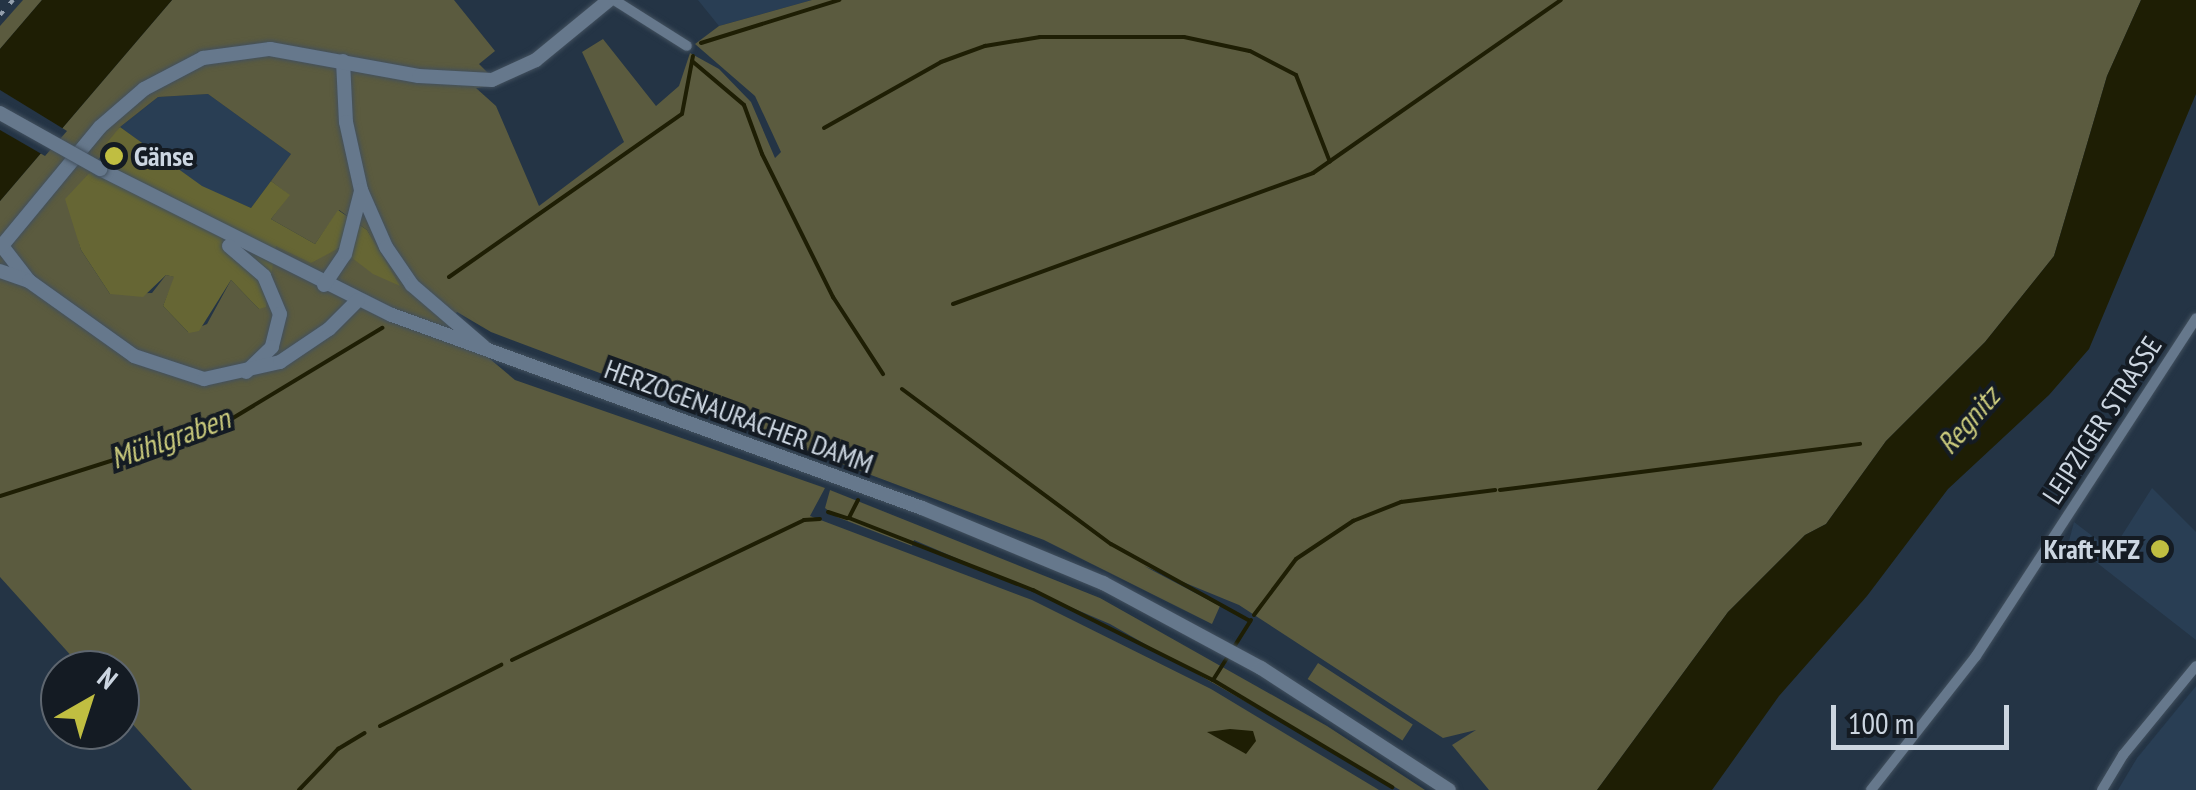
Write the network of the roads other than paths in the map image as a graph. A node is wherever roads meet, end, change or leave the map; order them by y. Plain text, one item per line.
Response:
1 (611, 0) edge
2 (687, 46) dead end
3 (342, 61) junction
4 (0, 112) edge
5 (361, 190) junction
6 (200, 224) junction
7 (1, 247) edge
8 (0, 271) edge
9 (29, 281) junction
10 (324, 285) junction
11 (358, 300) junction
12 (2196, 318) edge
13 (496, 356) junction
14 (241, 375) junction
15 (2196, 666) edge
16 (1449, 790) edge
17 (1871, 790) edge
18 (2102, 790) edge

1 - 2 street
1 - 3 main road
3 - 5 main road
3 - 7 main road
4 - 6 main road, HERZOGENAURACHER DAMM, bridge
5 - 10 main road
5 - 13 main road
6 - 10 main road, HERZOGENAURACHER DAMM
6 - 14 main road
7 - 9 main road
8 - 9 main road
9 - 14 main road
10 - 11 main road, HERZOGENAURACHER DAMM
11 - 13 main road, HERZOGENAURACHER DAMM
11 - 14 main road
12 - 17 street, LEIPZIGER STRASSE
13 - 16 main road, HERZOGENAURACHER DAMM
15 - 18 street

